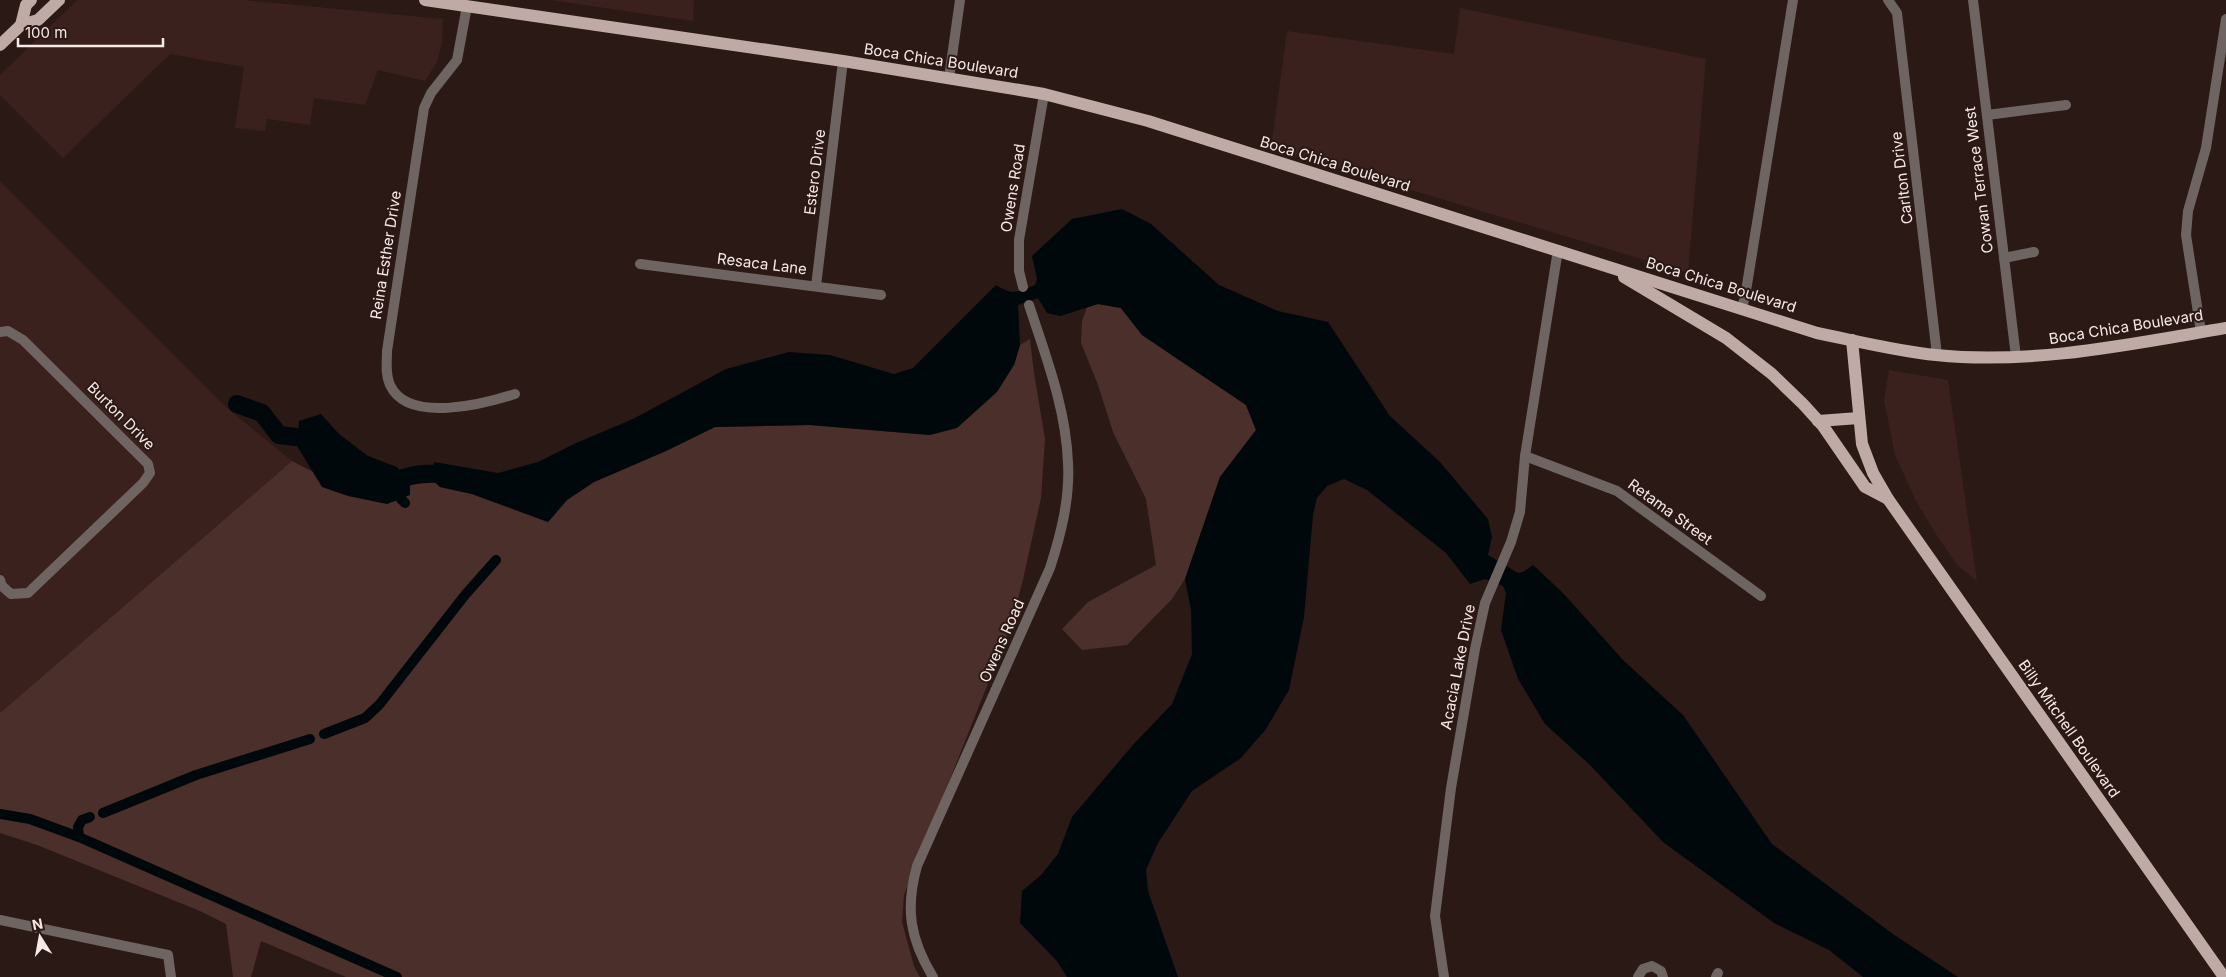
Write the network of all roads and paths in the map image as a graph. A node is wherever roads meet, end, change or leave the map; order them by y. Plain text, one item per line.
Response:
1 (31, 0) edge
2 (59, 0) edge
3 (425, 0) edge
4 (960, 0) edge
5 (1793, 0) edge
6 (1888, 0) edge
7 (1973, 0) edge
8 (467, 6) junction
9 (2226, 19) edge
10 (21, 25) junction
11 (0, 45) edge
12 (843, 61) junction
13 (949, 78) junction
14 (1044, 94) junction
15 (2066, 105) dead end
16 (1987, 115) junction
17 (1558, 250) junction
18 (2034, 252) dead end
19 (2004, 258) junction
20 (640, 264) dead end
21 (1610, 268) junction
22 (816, 286) junction
23 (1023, 287) dead end
24 (881, 295) dead end
25 (1029, 305) dead end
26 (1742, 309) junction
27 (2226, 328) edge
28 (0, 332) edge
29 (2201, 332) junction
30 (1852, 340) junction
31 (1937, 355) junction
32 (2016, 357) junction
33 (515, 394) dead end
34 (1859, 418) junction
35 (1818, 421) junction
36 (1525, 456) junction
37 (1888, 499) junction
38 (0, 580) edge
39 (1761, 596) dead end
40 (0, 920) edge
41 (170, 977) edge
42 (932, 977) edge
43 (1444, 977) edge
44 (1638, 977) edge
45 (1663, 977) edge
46 (2224, 977) edge

1 - 10 main road
2 - 10 main road
3 - 8 main road, Boca Chica Boulevard
4 - 13 street
5 - 26 street
6 - 31 street, Carlton Drive
7 - 16 street, Cowan Terrace West
8 - 12 main road, Boca Chica Boulevard
8 - 33 street, Reina Esther Drive
9 - 29 street
10 - 11 main road
12 - 13 main road, Boca Chica Boulevard
12 - 22 street, Estero Drive
13 - 14 main road, Boca Chica Boulevard
14 - 17 main road, Boca Chica Boulevard
14 - 23 street, Owens Road
15 - 16 street
16 - 19 street, Cowan Terrace West
17 - 21 main road, Boca Chica Boulevard
17 - 36 street, Acacia Lake Drive
18 - 19 street
19 - 32 street, Cowan Terrace West
20 - 22 street, Resaca Lane
21 - 26 main road, Boca Chica Boulevard
21 - 35 main road, Billy Mitchell Boulevard
22 - 24 street, Resaca Lane
25 - 42 street, Owens Road
26 - 30 main road, Boca Chica Boulevard
27 - 29 main road, Boca Chica Boulevard
28 - 38 street, Burton Drive
29 - 32 main road, Boca Chica Boulevard
30 - 31 main road, Boca Chica Boulevard
30 - 34 main road, Billy Mitchell Boulevard
31 - 32 main road, Boca Chica Boulevard
34 - 35 main road
34 - 37 main road, Billy Mitchell Boulevard
35 - 37 main road, Billy Mitchell Boulevard
36 - 39 street, Retama Street
36 - 43 street, Acacia Lake Drive
37 - 46 main road, Billy Mitchell Boulevard
40 - 41 street
44 - 45 street

